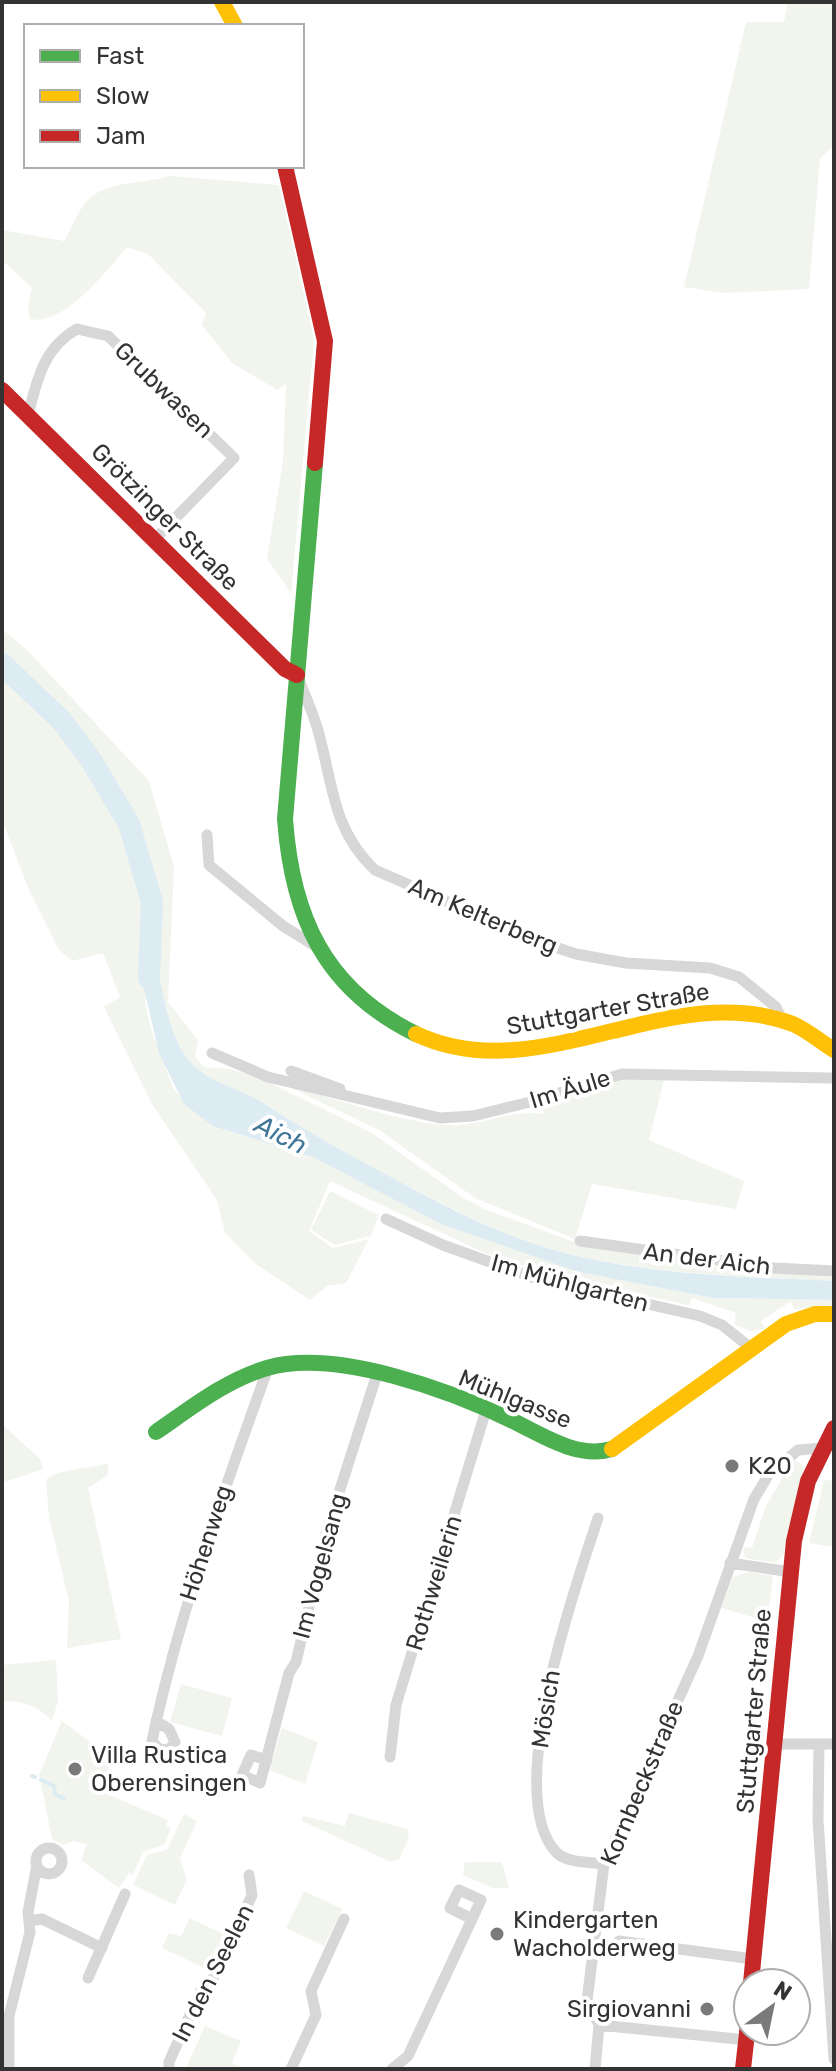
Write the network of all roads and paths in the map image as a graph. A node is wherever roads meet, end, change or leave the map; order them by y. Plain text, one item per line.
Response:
1 (222, 2) edge
2 (234, 24) edge
3 (285, 168) edge
4 (2, 390) edge
5 (28, 415) junction
6 (154, 540) junction
7 (297, 675) junction
8 (207, 835) dead end
9 (317, 947) junction
10 (783, 1022) junction
11 (834, 1050) edge
12 (212, 1053) dead end
13 (291, 1071) dead end
14 (833, 1080) edge
15 (355, 1096) junction
16 (386, 1219) dead end
17 (580, 1241) dead end
18 (834, 1271) edge
19 (834, 1314) edge
20 (751, 1348) junction
21 (268, 1368) junction
22 (377, 1374) junction
23 (486, 1410) junction
24 (834, 1428) edge
25 (156, 1432) dead end
26 (822, 1448) junction
27 (598, 1518) dead end
28 (730, 1563) junction
29 (791, 1572) junction
30 (156, 1721) dead end
31 (775, 1744) junction
32 (819, 1744) junction
33 (834, 1744) edge
34 (390, 1757) dead end
35 (267, 1760) dead end
36 (604, 1864) junction
37 (37, 1865) dead end
38 (249, 1875) dead end
39 (125, 1894) dead end
40 (344, 1919) dead end
41 (472, 1919) dead end
42 (29, 1921) junction
43 (619, 1941) dead end
44 (102, 1948) junction
45 (753, 1959) junction
46 (752, 1967) edge
47 (88, 1978) dead end
48 (599, 2025) junction
49 (732, 2031) edge
50 (834, 2040) edge
51 (745, 2047) edge
52 (834, 2059) edge
53 (9, 2069) edge
54 (169, 2069) edge
55 (291, 2069) edge
56 (392, 2069) edge
57 (595, 2069) edge
58 (743, 2069) edge

1 - 2 main road
3 - 7 main road, Stuttgarter Straße
4 - 5 main road, Grötzinger Straße
5 - 6 main road, Grötzinger Straße
5 - 6 street, Grubwasen
6 - 7 main road, Grötzinger Straße
7 - 9 main road, Stuttgarter Straße
7 - 10 street, Am Kelterberg
8 - 9 street
9 - 10 main road, Stuttgarter Straße
10 - 11 main road, Stuttgarter Straße
12 - 15 street, Im Äule
13 - 15 street, Im Äule
14 - 15 street, Im Äule
16 - 20 street, Im Mühlgarten
17 - 18 street, An der Aich
19 - 20 main road, Mühlgasse
20 - 23 main road, Mühlgasse
21 - 22 main road, Mühlgasse
21 - 25 main road, Mühlgasse
21 - 30 street, Höhenweg
22 - 23 main road, Mühlgasse
22 - 35 street, Im Vogelsang
23 - 34 street, Rothweilerin
24 - 26 main road, Stuttgarter Straße
26 - 28 street
26 - 29 main road, Stuttgarter Straße
27 - 36 street, Mösich
28 - 29 street
28 - 36 street, Kornbeckstraße
29 - 31 main road, Stuttgarter Straße
31 - 32 street
31 - 45 main road, Stuttgarter Straße
32 - 33 street
32 - 50 street
36 - 48 street, Kornbeckstraße
37 - 42 street
38 - 54 street, In den Seelen
39 - 44 street
40 - 55 street
41 - 56 street
42 - 44 street
42 - 53 street
43 - 45 street
44 - 47 street
45 - 46 main road, Stuttgarter Straße
48 - 49 street
48 - 57 street, Kornbeckstraße
50 - 52 street
51 - 58 main road

